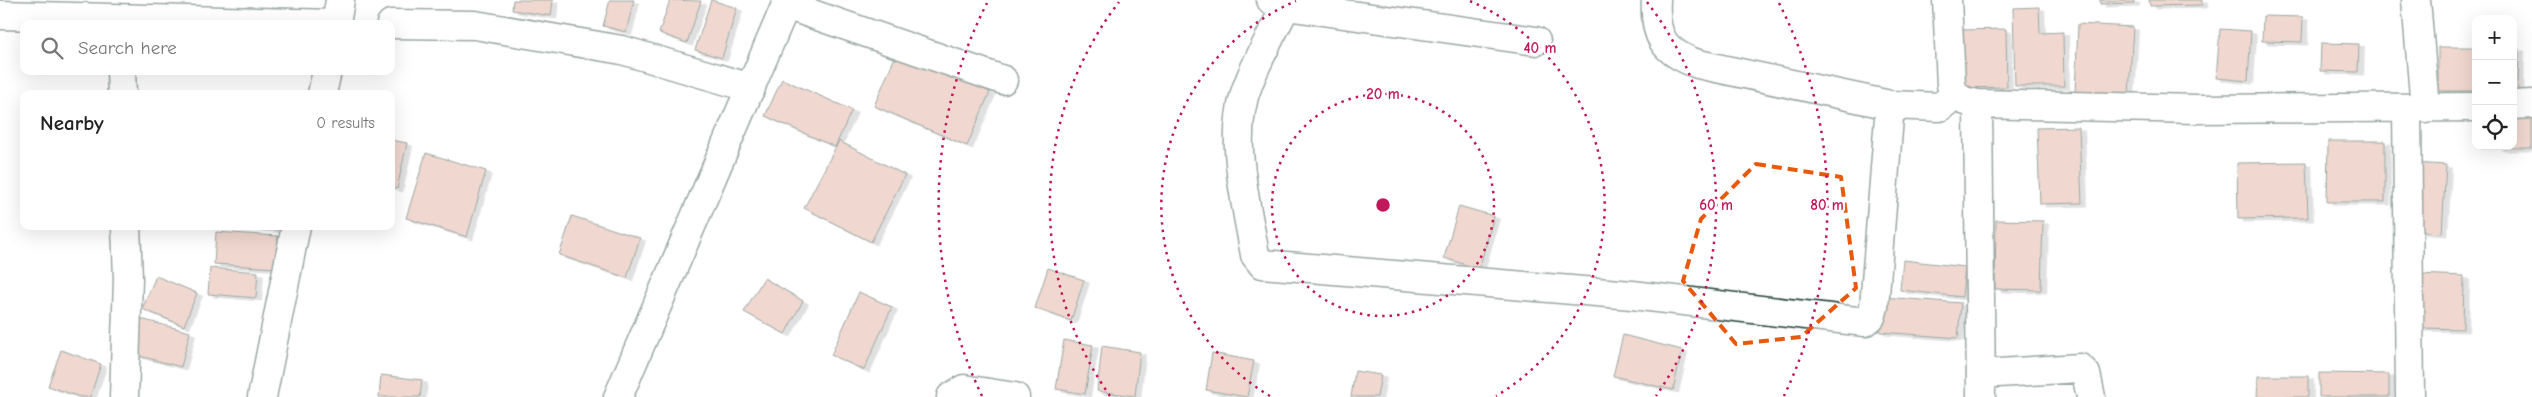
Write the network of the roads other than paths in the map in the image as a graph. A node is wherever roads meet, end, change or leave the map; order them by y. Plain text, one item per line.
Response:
1 (340, 0) edge
2 (1656, 0) edge
3 (1946, 0) edge
4 (2416, 0) edge
5 (1282, 2) edge
6 (787, 3) edge
7 (0, 14) edge
8 (103, 20) edge
9 (336, 20) edge
10 (395, 24) edge
11 (1536, 42) dead end
12 (122, 75) edge
13 (326, 75) edge
14 (1003, 80) dead end
15 (751, 88) junction
16 (122, 90) edge
17 (323, 90) edge
18 (1966, 100) junction
19 (2532, 104) edge
20 (1890, 105) junction
21 (2517, 105) edge
22 (2472, 107) edge
23 (2416, 108) junction
24 (126, 230) edge
25 (295, 230) edge
26 (1981, 386) edge
27 (124, 397) edge
28 (262, 397) edge
29 (618, 397) edge
30 (951, 397) edge
31 (1015, 397) edge
32 (2091, 397) edge
33 (2410, 397) edge

1 - 9 street
2 - 20 street
3 - 18 street
4 - 23 street
5 - 11 street
5 - 20 street
6 - 14 street
6 - 15 street
7 - 8 street
10 - 15 street
12 - 16 street
13 - 17 street
15 - 29 street
18 - 20 street
18 - 23 street
18 - 26 street
19 - 21 street
22 - 23 street
23 - 33 street
24 - 27 street
25 - 28 street
26 - 32 street
30 - 31 street

